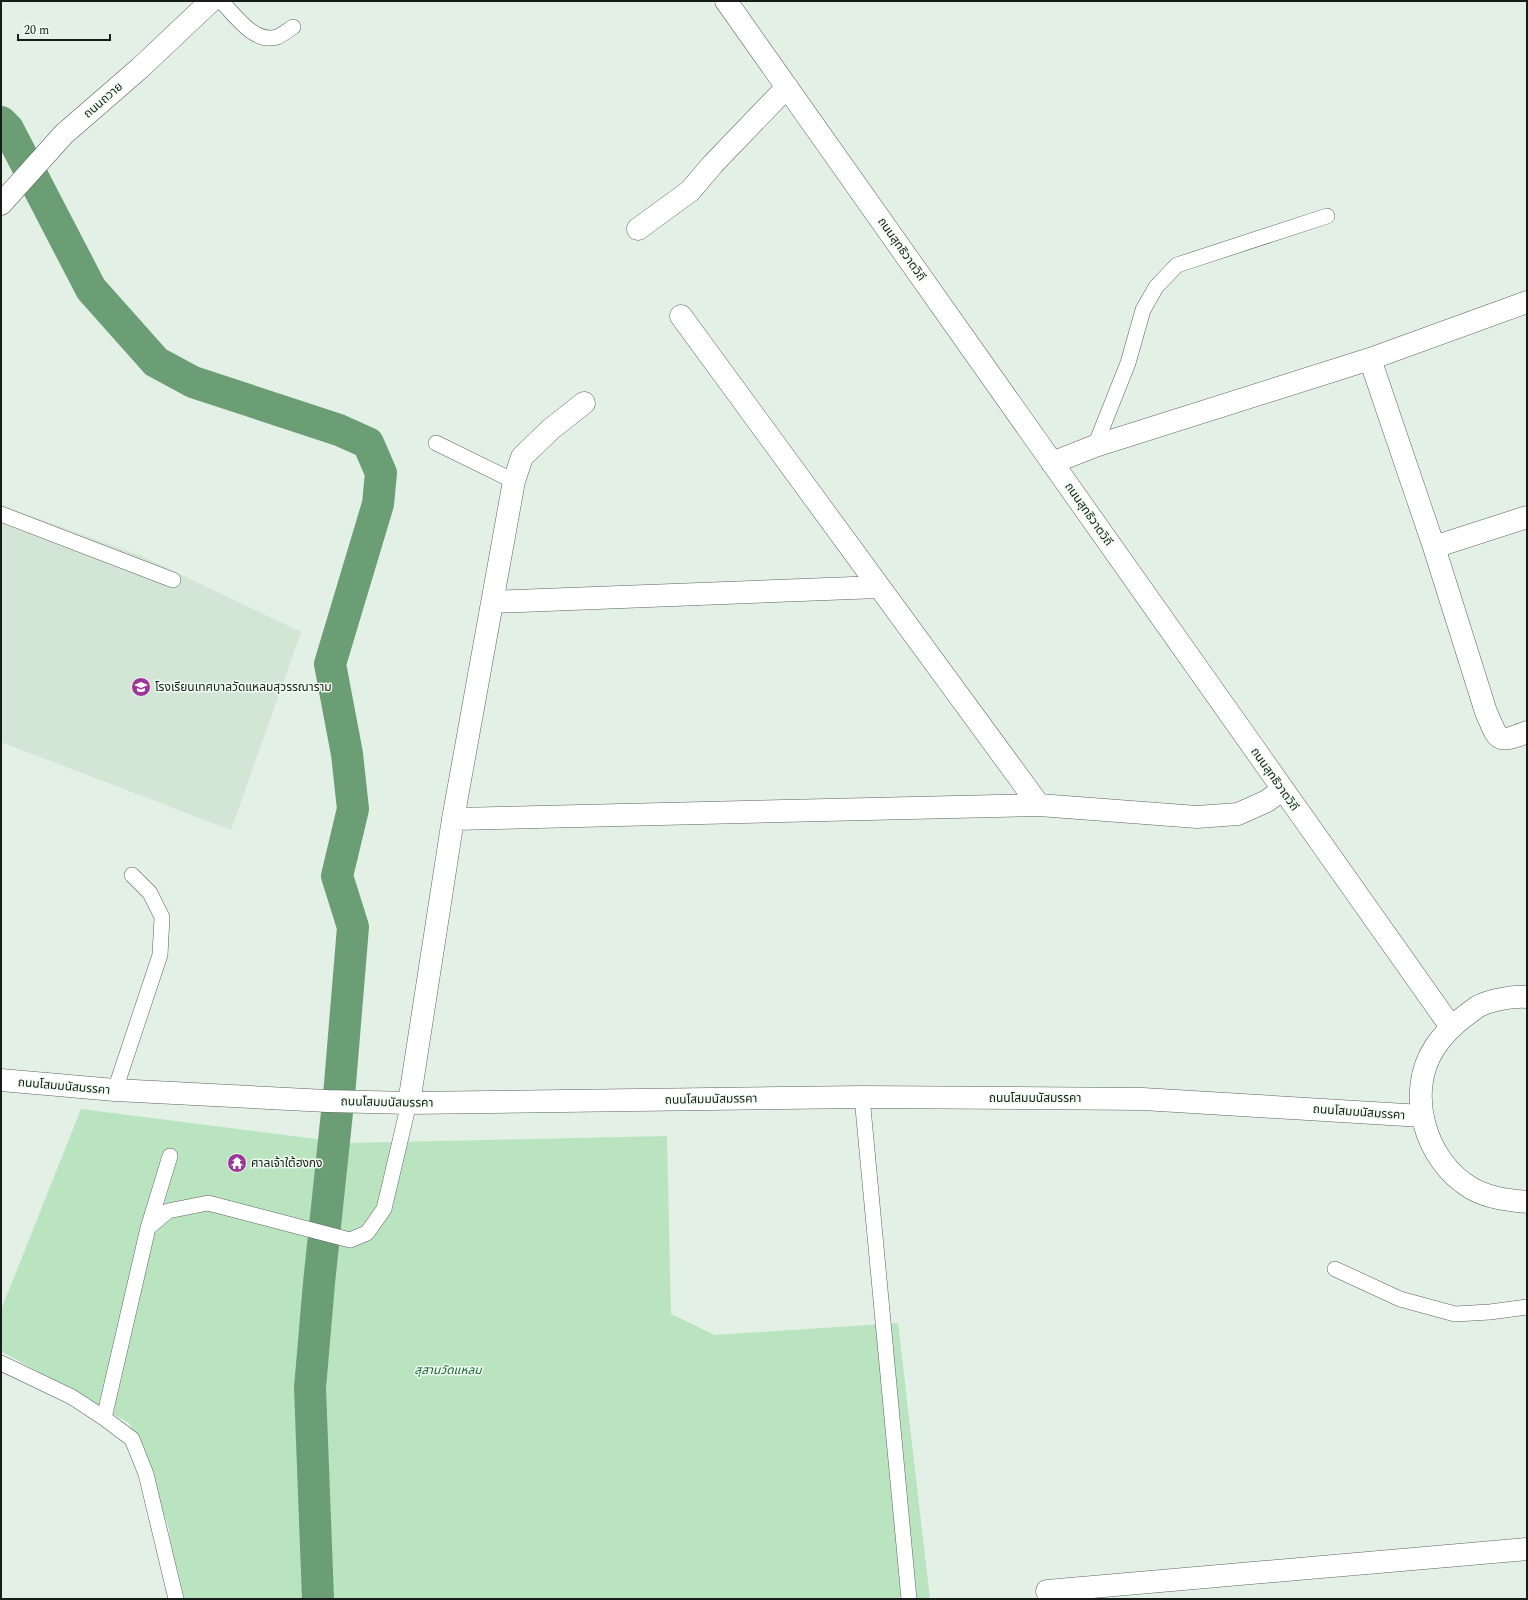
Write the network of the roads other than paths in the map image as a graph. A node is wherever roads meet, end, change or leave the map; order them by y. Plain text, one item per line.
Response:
1 (211, 1) edge
2 (221, 1) edge
3 (726, 1) edge
4 (293, 26) dead end
5 (787, 87) junction
6 (5, 200) edge
7 (1327, 216) dead end
8 (638, 228) dead end
9 (1527, 302) edge
10 (681, 316) dead end
11 (1370, 359) junction
12 (584, 403) dead end
13 (436, 443) dead end
14 (1095, 446) junction
15 (1052, 463) junction
16 (514, 481) junction
17 (1, 514) edge
18 (1527, 517) edge
19 (1434, 547) junction
20 (173, 580) dead end
21 (879, 587) junction
22 (492, 602) junction
23 (1527, 732) edge
24 (1283, 789) junction
25 (1039, 805) junction
26 (454, 819) junction
27 (132, 874) dead end
28 (1527, 997) edge
29 (1451, 1027) junction
30 (1, 1080) edge
31 (115, 1090) junction
32 (862, 1097) junction
33 (409, 1103) junction
34 (1422, 1116) junction
35 (170, 1156) dead end
36 (1527, 1202) edge
37 (148, 1228) junction
38 (1335, 1269) dead end
39 (1527, 1308) edge
40 (1, 1363) edge
41 (104, 1418) junction
42 (1527, 1549) edge
43 (1047, 1592) dead end
44 (176, 1599) edge
45 (909, 1599) edge

1 - 6 street, ถนนถวาย
2 - 4 lane
3 - 5 street, ถนนสุทธิวาตวิถี
5 - 8 street
5 - 15 street, ถนนสุทธิวาตวิถี
7 - 14 lane
9 - 11 street
10 - 21 street
11 - 14 street
11 - 19 street
12 - 16 street
13 - 16 lane
14 - 15 street
15 - 24 street, ถนนสุทธิวาตวิถี
16 - 22 street
17 - 20 lane
18 - 19 street
19 - 23 street
21 - 22 street
21 - 25 street
22 - 26 street
24 - 25 street
24 - 29 street, ถนนสุทธิวาตวิถี
25 - 26 street
26 - 33 street
27 - 31 lane
28 - 29 street
29 - 34 street
30 - 31 street, ถนนโสมมนัสมรรคา
31 - 33 street, ถนนโสมมนัสมรรคา
32 - 33 street, ถนนโสมมนัสมรรคา
32 - 34 street, ถนนโสมมนัสมรรคา
32 - 45 lane
33 - 37 lane
34 - 36 street
35 - 37 lane
37 - 41 lane
38 - 39 lane
40 - 41 lane
41 - 44 lane
42 - 43 street

